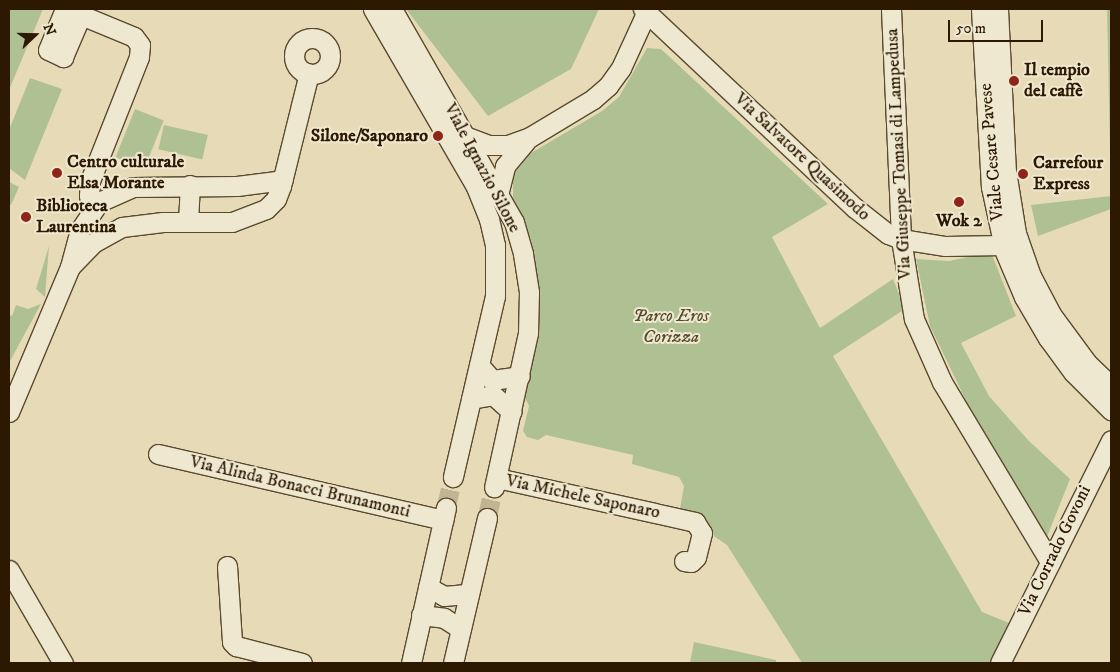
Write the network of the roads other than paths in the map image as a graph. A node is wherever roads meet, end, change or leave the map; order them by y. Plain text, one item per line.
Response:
1 (372, 9) edge
2 (392, 9) edge
3 (891, 9) edge
4 (990, 9) edge
5 (73, 10) edge
6 (645, 10) edge
7 (309, 73) dead end
8 (465, 136) junction
9 (530, 137) junction
10 (283, 180) junction
11 (190, 185) junction
12 (498, 195) junction
13 (94, 206) junction
14 (188, 222) junction
15 (901, 240) junction
16 (1010, 242) junction
17 (70, 267) junction
18 (479, 365) junction
19 (520, 376) junction
20 (1111, 386) edge
21 (471, 399) junction
22 (1111, 410) edge
23 (9, 412) edge
24 (512, 412) junction
25 (1111, 440) edge
26 (158, 454) dead end
27 (454, 477) tunnel mouth
28 (496, 482) joint
29 (487, 518) tunnel mouth
30 (684, 561) dead end
31 (1050, 562) junction
32 (227, 566) dead end
33 (9, 570) edge
34 (428, 587) junction
35 (9, 590) edge
36 (469, 594) junction
37 (30, 606) junction
38 (421, 615) junction
39 (461, 629) junction
40 (63, 663) edge
41 (302, 663) edge
42 (411, 663) edge
43 (453, 663) edge
44 (1000, 663) edge

1 - 18 street, Viale Ignazio Silone
2 - 8 street, Viale Ignazio Silone
3 - 15 street, Via Giuseppe Tomasi di Lampedusa
4 - 16 street, Viale Cesare Pavese
5 - 13 street
6 - 9 street
6 - 15 street, Via Salvatore Quasimodo
7 - 10 street
8 - 9 street
8 - 12 street, Viale Ignazio Silone
9 - 12 street
10 - 11 street
10 - 14 street
11 - 13 street
11 - 14 street
12 - 19 street, Viale Ignazio Silone
13 - 17 street
14 - 17 street
15 - 16 street, Via Salvatore Quasimodo
15 - 31 street, Via Giuseppe Tomasi di Lampedusa
16 - 20 street, Viale Cesare Pavese
16 - 22 street, Viale Cesare Pavese
17 - 23 street
18 - 19 street
18 - 21 street, Viale Ignazio Silone
19 - 24 street, Viale Ignazio Silone
21 - 24 street
21 - 27 street, Viale Ignazio Silone
24 - 28 street, Viale Ignazio Silone
25 - 31 street, Via Corrado Govoni
26 - 34 street, Via Alinda Bonacci Brunamonti
28 - 30 street, Via Michele Saponaro
29 - 36 street
31 - 44 street, Via Corrado Govoni
32 - 41 street
33 - 37 street
34 - 36 street
34 - 38 street
35 - 37 street
36 - 39 street
37 - 40 street
38 - 39 street
38 - 42 street
39 - 43 street

